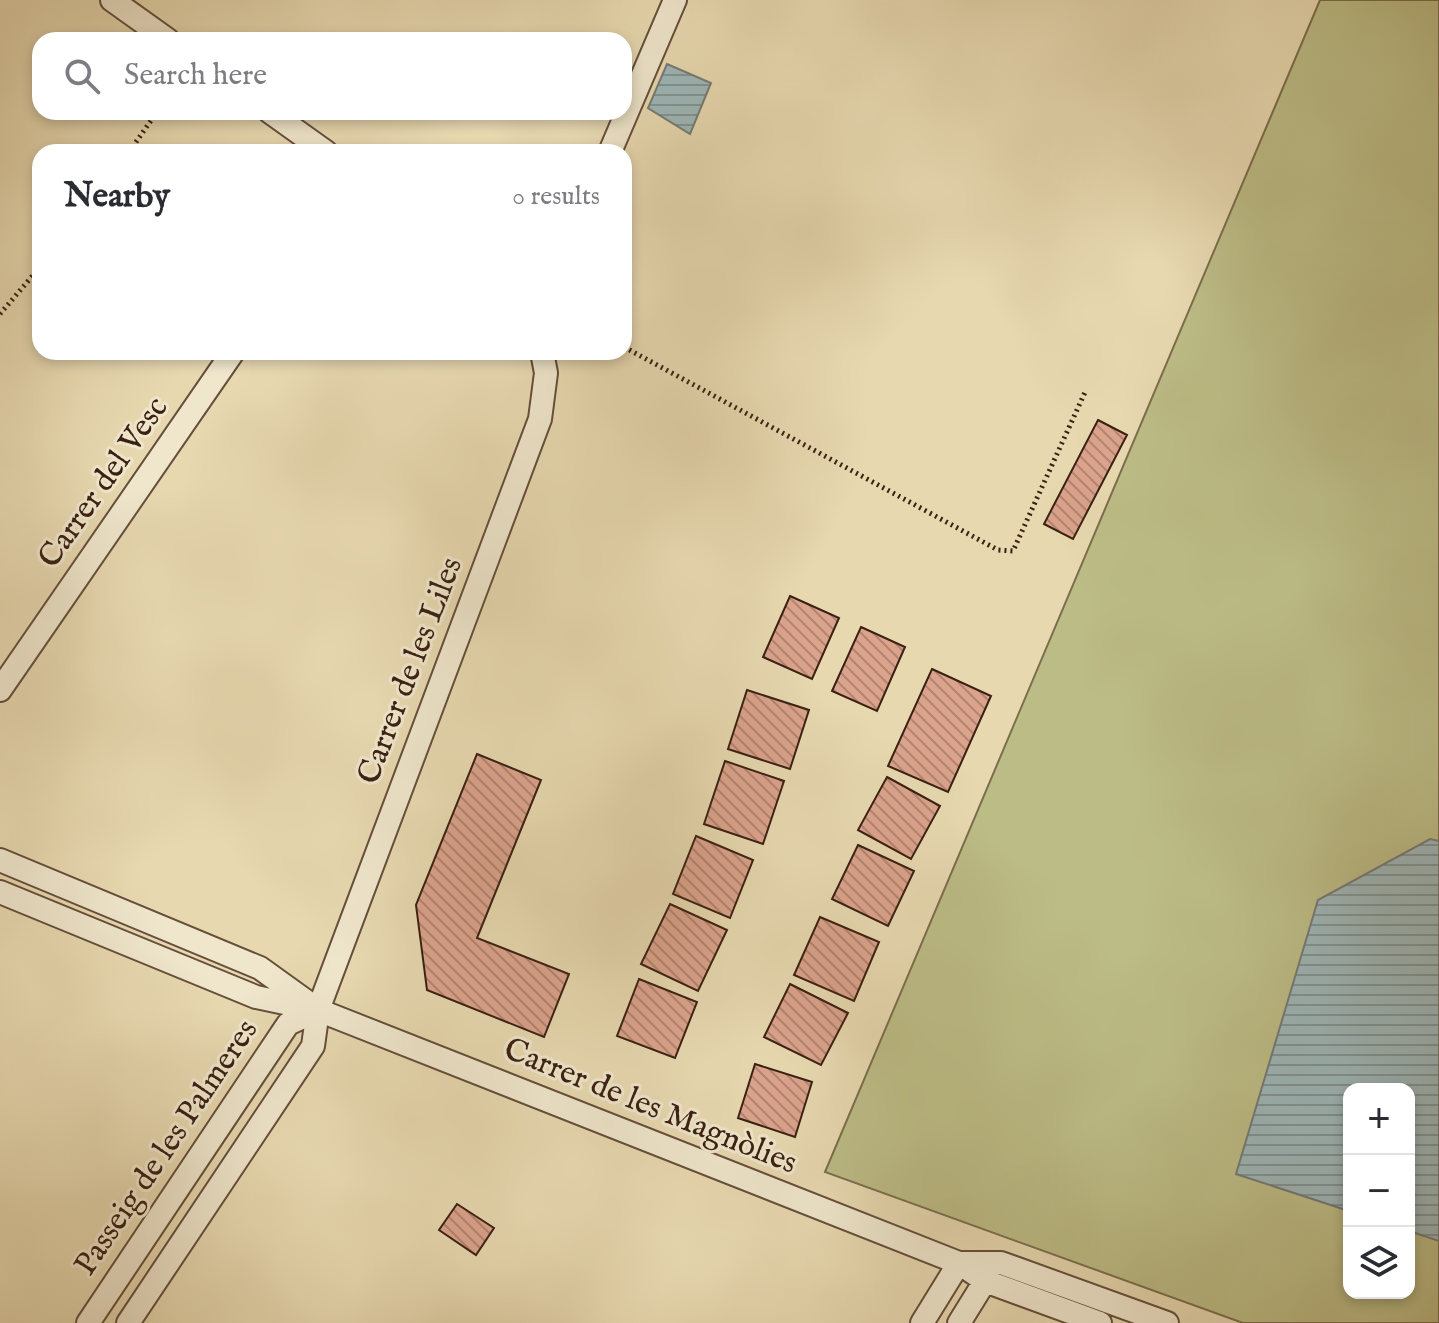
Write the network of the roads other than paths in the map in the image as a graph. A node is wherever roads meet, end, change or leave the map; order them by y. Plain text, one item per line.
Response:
1 (112, 0) edge
2 (675, 0) edge
3 (157, 32) edge
4 (632, 101) edge
5 (281, 120) edge
6 (624, 120) edge
7 (315, 144) edge
8 (613, 144) edge
9 (227, 360) edge
10 (544, 360) edge
11 (0, 690) edge
12 (0, 860) edge
13 (0, 892) edge
14 (318, 1010) junction
15 (959, 1263) junction
16 (985, 1281) junction
17 (88, 1323) edge
18 (128, 1323) edge
19 (922, 1323) edge
20 (959, 1323) edge
21 (1100, 1323) edge
22 (1167, 1323) edge

1 - 3 street
2 - 4 street
5 - 7 street
6 - 8 street
9 - 11 street, Carrer del Vesc
10 - 14 street, Carrer de les Liles
12 - 14 street, Carrer de les Magnòlies
13 - 14 street, Carrer de les Magnòlies
14 - 15 street, Carrer de les Magnòlies
14 - 17 street, Passeig de les Palmeres
14 - 18 street, Passeig de les Palmeres
15 - 16 street, Carrer de les Magnòlies
15 - 19 street
15 - 22 street, Carrer de les Magnòlies
16 - 20 street
16 - 21 street, Carrer de les Magnòlies

